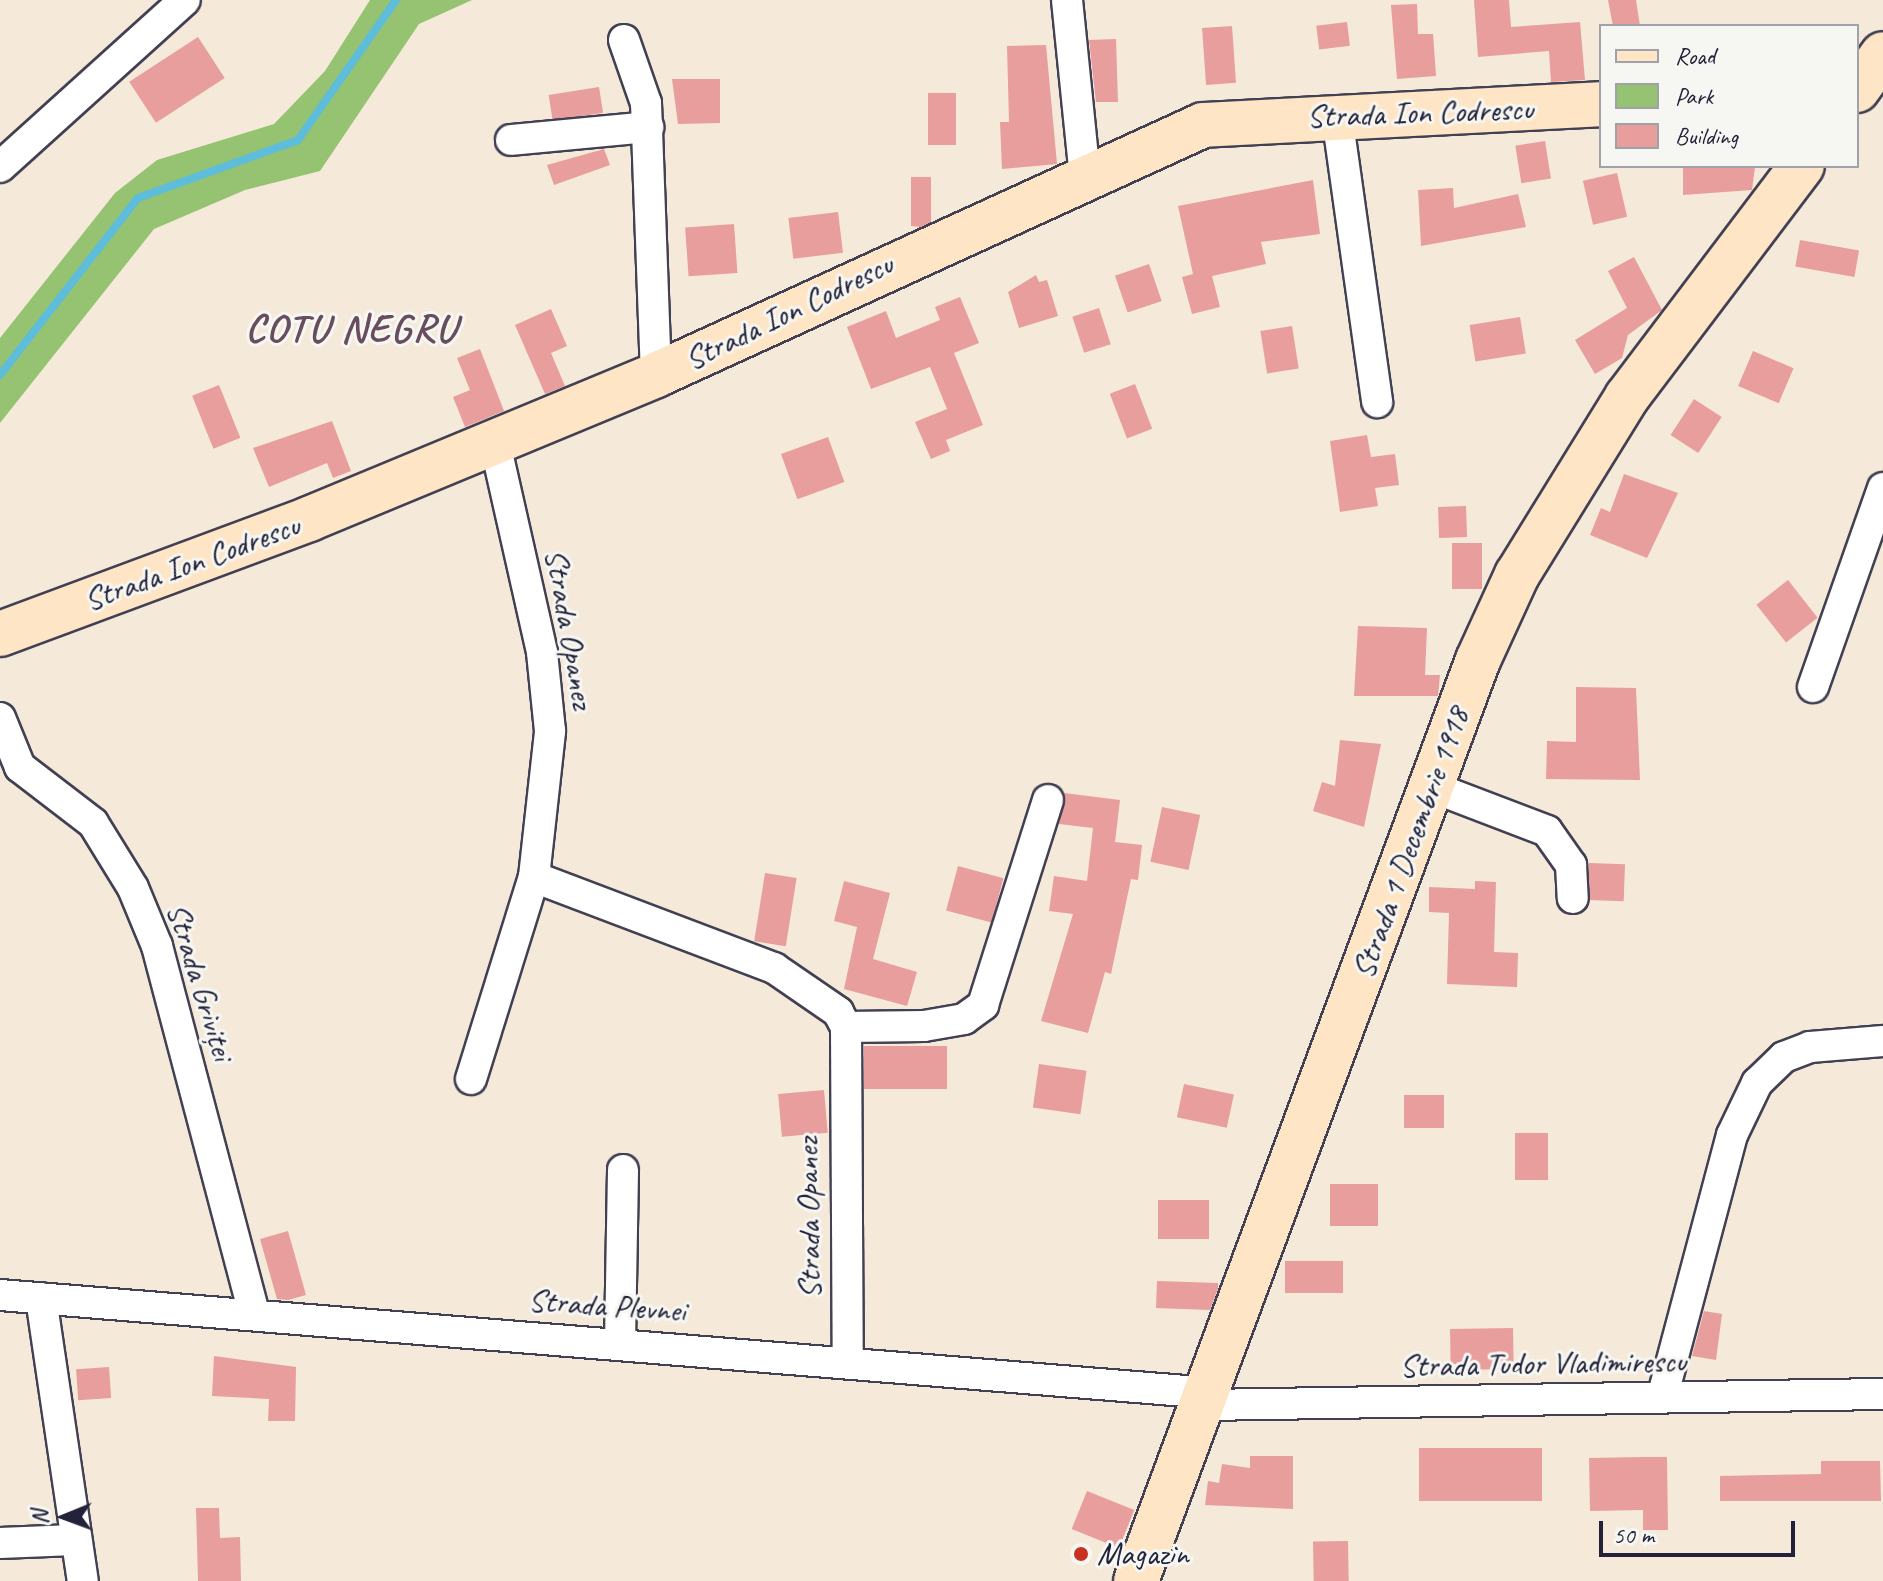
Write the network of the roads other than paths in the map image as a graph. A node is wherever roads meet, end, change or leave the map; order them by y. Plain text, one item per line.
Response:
1 (185, 0) edge
2 (1067, 0) edge
3 (624, 40) dead end
4 (1883, 41) edge
5 (1859, 47) edge
6 (1883, 54) edge
7 (1859, 87) edge
8 (1599, 104) edge
9 (1337, 116) junction
10 (648, 127) junction
11 (511, 140) dead end
12 (0, 167) edge
13 (1800, 168) edge
14 (1085, 176) junction
15 (656, 375) junction
16 (1377, 402) dead end
17 (495, 443) junction
18 (1883, 488) edge
19 (0, 634) edge
20 (1813, 687) dead end
21 (0, 718) edge
22 (1432, 787) junction
23 (1048, 800) dead end
24 (534, 877) junction
25 (1573, 898) dead end
26 (846, 1027) junction
27 (1883, 1041) edge
28 (471, 1079) dead end
29 (623, 1170) dead end
30 (0, 1295) edge
31 (41, 1298) junction
32 (254, 1313) junction
33 (620, 1343) junction
34 (848, 1360) junction
35 (1883, 1394) edge
36 (1662, 1398) junction
37 (1207, 1399) junction
38 (74, 1540) junction
39 (0, 1543) edge
40 (83, 1581) edge
41 (1136, 1581) edge

1 - 12 street
2 - 14 street
3 - 10 street
4 - 5 main road
6 - 7 main road
8 - 9 main road, Strada Ion Codrescu
9 - 14 main road, Strada Ion Codrescu
9 - 16 street
10 - 11 street
10 - 15 street
13 - 22 main road, Strada 1 Decembrie 1918
14 - 15 main road, Strada Ion Codrescu
15 - 17 main road, Strada Ion Codrescu
17 - 19 main road, Strada Ion Codrescu
17 - 24 street, Strada Opanez
18 - 20 street
21 - 32 street, Strada Griviței
22 - 25 street
22 - 37 main road, Strada 1 Decembrie 1918
23 - 26 street
24 - 26 street
24 - 28 street, Strada Opanez
26 - 34 street, Strada Opanez
27 - 36 street
29 - 33 street
30 - 31 street, Strada Plevnei
31 - 32 street, Strada Plevnei
31 - 38 street
32 - 33 street, Strada Plevnei
33 - 34 street, Strada Plevnei
34 - 37 street, Strada Plevnei
35 - 36 street, Strada Tudor Vladimirescu
36 - 37 street, Strada Tudor Vladimirescu
37 - 41 main road, Strada 1 Decembrie 1918
38 - 39 street
38 - 40 street

